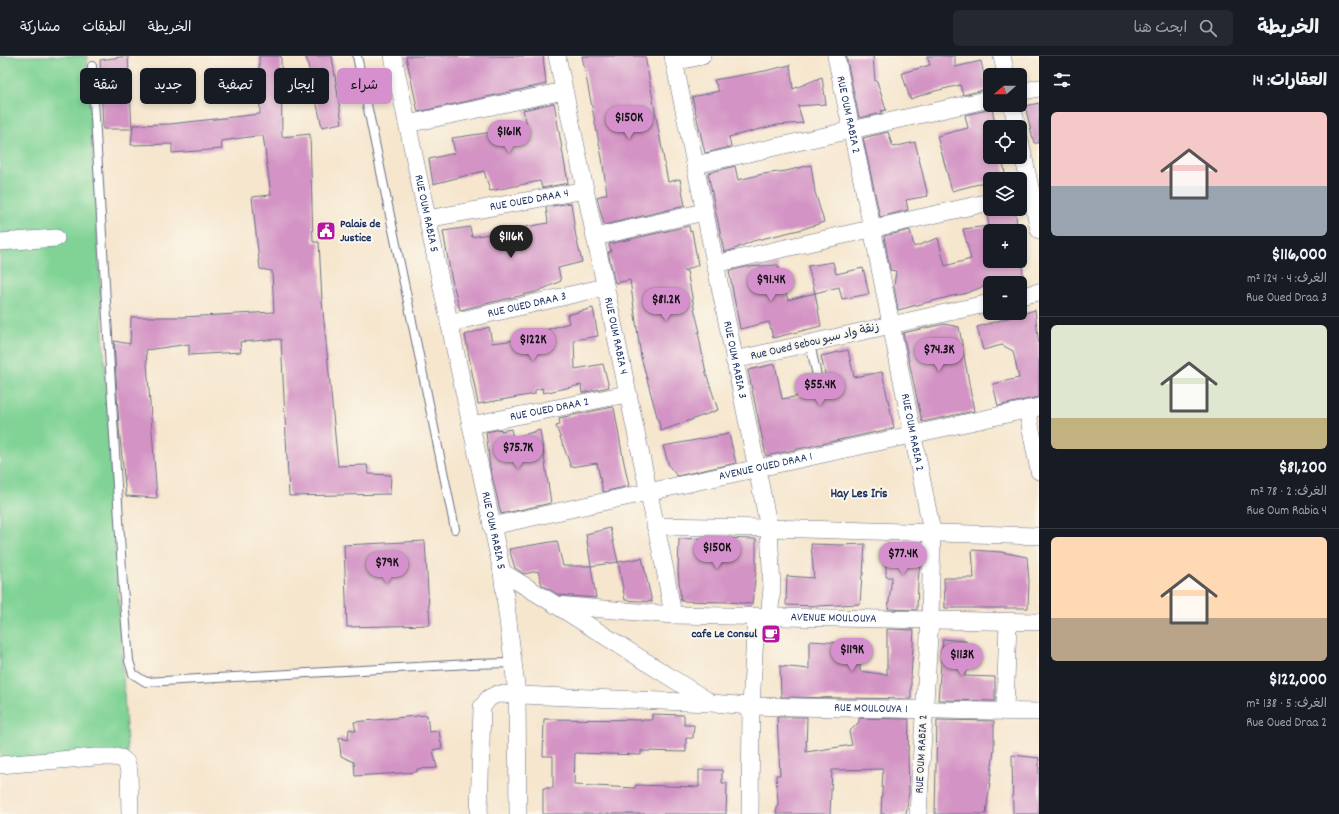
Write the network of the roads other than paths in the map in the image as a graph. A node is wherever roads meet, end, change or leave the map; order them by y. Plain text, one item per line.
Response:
1 (356, 56) edge
2 (393, 56) edge
3 (557, 56) edge
4 (702, 56) edge
5 (836, 56) edge
6 (1002, 56) edge
7 (674, 59) edge
8 (92, 66) dead end
9 (1005, 68) edge
10 (1039, 88) edge
11 (564, 91) junction
12 (1027, 91) edge
13 (983, 101) edge
14 (407, 124) junction
15 (851, 129) junction
16 (1024, 164) edge
17 (695, 165) junction
18 (585, 190) junction
19 (1030, 194) edge
20 (983, 204) edge
21 (704, 212) junction
22 (427, 219) junction
23 (872, 228) junction
24 (1039, 230) edge
25 (595, 237) junction
26 (56, 238) dead end
27 (0, 242) edge
28 (715, 264) junction
29 (605, 287) junction
30 (1039, 292) edge
31 (1027, 295) edge
32 (983, 305) edge
33 (449, 323) junction
34 (891, 325) junction
35 (810, 344) junction
36 (734, 360) junction
37 (819, 385) dead end
38 (627, 394) junction
39 (1033, 408) edge
40 (471, 425) junction
41 (912, 435) junction
42 (757, 468) junction
43 (1039, 471) edge
44 (648, 492) junction
45 (492, 526) junction
46 (655, 526) junction
47 (770, 528) junction
48 (455, 529) dead end
49 (932, 532) junction
50 (1039, 536) edge
51 (502, 572) junction
52 (556, 605) junction
53 (673, 615) junction
54 (763, 618) junction
55 (930, 620) junction
56 (1008, 622) junction
57 (1039, 622) edge
58 (513, 663) junction
59 (516, 694) junction
60 (711, 704) junction
61 (751, 706) junction
62 (924, 710) junction
63 (1005, 712) junction
64 (1039, 712) edge
65 (0, 765) edge
66 (130, 814) edge
67 (479, 814) edge
68 (518, 814) edge
69 (750, 814) edge
70 (918, 814) edge

1 - 48 lane
2 - 14 street, RUE OUM RABIA 5
3 - 11 street, RUE OUM RABIA 4
4 - 7 street
5 - 15 street, RUE OUM RABIA 2
6 - 9 street
7 - 17 street, RUE OUM RABIA 3
8 - 58 lane
10 - 12 street
11 - 14 street
11 - 18 street, RUE OUM RABIA 4
13 - 15 street
14 - 22 street, RUE OUM RABIA 5
15 - 17 street
15 - 23 street, RUE OUM RABIA 2
16 - 19 street
17 - 21 street, RUE OUM RABIA 3
18 - 22 street, RUE OUED DRAA 4
18 - 25 street, RUE OUM RABIA 4
19 - 24 street
20 - 23 street
21 - 25 street
21 - 28 street, RUE OUM RABIA 3
22 - 33 street, RUE OUM RABIA 5
23 - 28 street
23 - 34 street, RUE OUM RABIA 2
25 - 29 street, RUE OUM RABIA 4
26 - 27 street
28 - 36 street, RUE OUM RABIA 3
29 - 33 street, RUE OUED DRAA 3
29 - 38 street, RUE OUM RABIA 4
30 - 31 street
32 - 34 street, Rue Oued Sebou زنقة واد سبو
33 - 40 street, RUE OUM RABIA 5
34 - 35 street, Rue Oued Sebou زنقة واد سبو
34 - 41 street, RUE OUM RABIA 2
35 - 36 street, Rue Oued Sebou زنقة واد سبو
35 - 37 lane
36 - 42 street, RUE OUM RABIA 3
38 - 40 street, RUE OUED DRAA 2
38 - 44 street, RUE OUM RABIA 4
39 - 41 street, AVENUE OUED DRAA 1
39 - 43 street
40 - 45 street, RUE OUM RABIA 5
41 - 42 street, AVENUE OUED DRAA 1
41 - 49 street, RUE OUM RABIA 2
42 - 44 street, AVENUE OUED DRAA 1
42 - 47 street, RUE OUM RABIA 3
44 - 45 street, AVENUE OUED DRAA 1
44 - 46 street, RUE OUM RABIA 4
45 - 51 street, RUE OUM RABIA 5
46 - 47 street
46 - 53 street, RUE OUM RABIA 4
47 - 49 street
47 - 54 street, RUE OUM RABIA 3
49 - 50 street
49 - 55 street, RUE OUM RABIA 2
51 - 52 street, RUE OUM RABIA 5
51 - 58 street
52 - 53 street, AVENUE MOULOUYA
52 - 60 street, RUE OUM RABIA 5
53 - 54 street, AVENUE MOULOUYA
54 - 55 street, AVENUE MOULOUYA
54 - 61 street, RUE OUM RABIA 3
55 - 56 street, AVENUE MOULOUYA
55 - 62 street, RUE OUM RABIA 2
56 - 57 street, AVENUE MOULOUYA
56 - 63 street
58 - 59 street
59 - 60 street
59 - 67 street
59 - 68 street
60 - 61 street, RUE OUM RABIA 5
61 - 62 street, RUE MOULOUYA 1
61 - 69 street
62 - 63 street, RUE MOULOUYA 1
62 - 70 street, RUE OUM RABIA 2
63 - 64 street, RUE MOULOUYA 1
65 - 66 street

